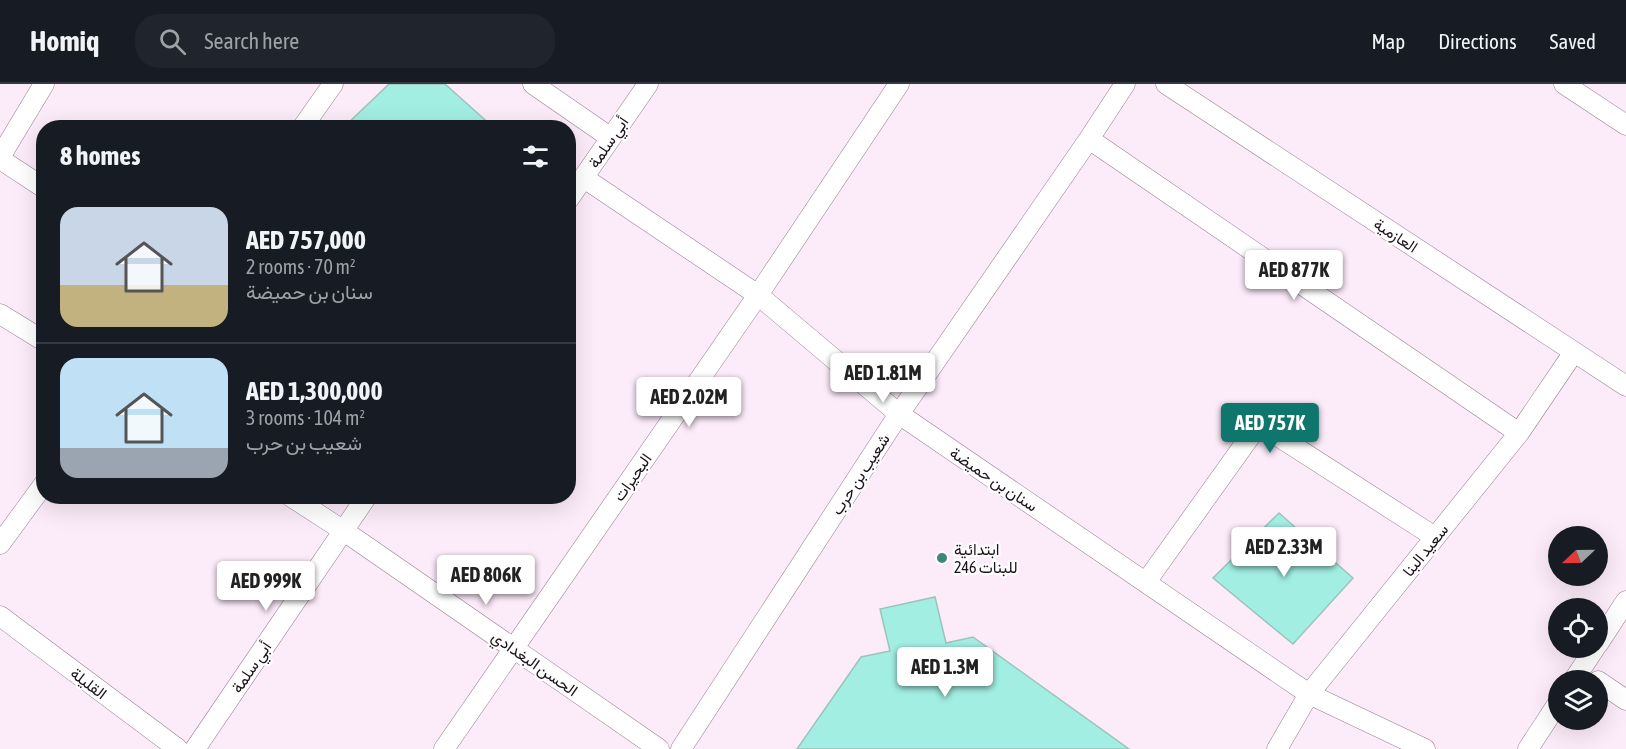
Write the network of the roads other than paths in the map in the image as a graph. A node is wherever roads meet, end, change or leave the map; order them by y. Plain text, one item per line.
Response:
1 (44, 84) edge
2 (333, 84) edge
3 (533, 84) edge
4 (648, 84) edge
5 (899, 84) edge
6 (1125, 84) edge
7 (1166, 84) edge
8 (1564, 84) edge
9 (308, 120) edge
10 (1626, 125) edge
11 (611, 138) junction
12 (1089, 139) junction
13 (0, 158) edge
14 (584, 178) junction
15 (36, 183) edge
16 (576, 189) edge
17 (759, 295) junction
18 (0, 314) edge
19 (36, 336) edge
20 (1574, 352) junction
21 (1626, 386) edge
22 (899, 414) junction
23 (1520, 433) junction
24 (36, 495) edge
25 (302, 504) edge
26 (362, 504) edge
27 (344, 531) junction
28 (1435, 537) junction
29 (0, 544) edge
30 (1146, 582) junction
31 (1626, 601) edge
32 (0, 616) edge
33 (1608, 629) edge
34 (513, 648) junction
35 (1608, 688) edge
36 (1309, 694) junction
37 (1626, 700) edge
38 (1548, 718) edge
39 (178, 749) edge
40 (195, 749) edge
41 (444, 749) edge
42 (659, 749) edge
43 (681, 749) edge
44 (1277, 749) edge
45 (1425, 749) edge
46 (1528, 749) edge

1 - 13 street
2 - 9 street
3 - 11 street
4 - 11 street, أبي سلمة
5 - 17 street, البحيرات
6 - 12 street, شعيب بن حرب
7 - 20 street, العازمية
8 - 10 street
11 - 14 street, أبي سلمة
12 - 22 street, شعيب بن حرب
12 - 23 street
13 - 15 street
14 - 16 street, أبي سلمة
14 - 17 street, سنان بن حميضة
17 - 22 street, سنان بن حميضة
17 - 34 street, البحيرات
18 - 19 street
20 - 21 street, العازمية
20 - 23 street, سعيد البنا
22 - 30 street, سنان بن حميضة
22 - 43 street, شعيب بن حرب
23 - 28 street, سعيد البنا
24 - 29 street
25 - 27 street, الحسن البغدادي
26 - 27 street, أبي سلمة
27 - 34 street, الحسن البغدادي
27 - 40 street, أبي سلمة
28 - 30 street
28 - 36 street, سعيد البنا
30 - 36 street, سنان بن حميضة
31 - 33 street
32 - 39 street, القليلة
34 - 41 street, البحيرات
34 - 42 street, الحسن البغدادي
35 - 37 street
36 - 44 street, سعيد البنا
36 - 45 street, سنان بن حميضة
38 - 46 street

